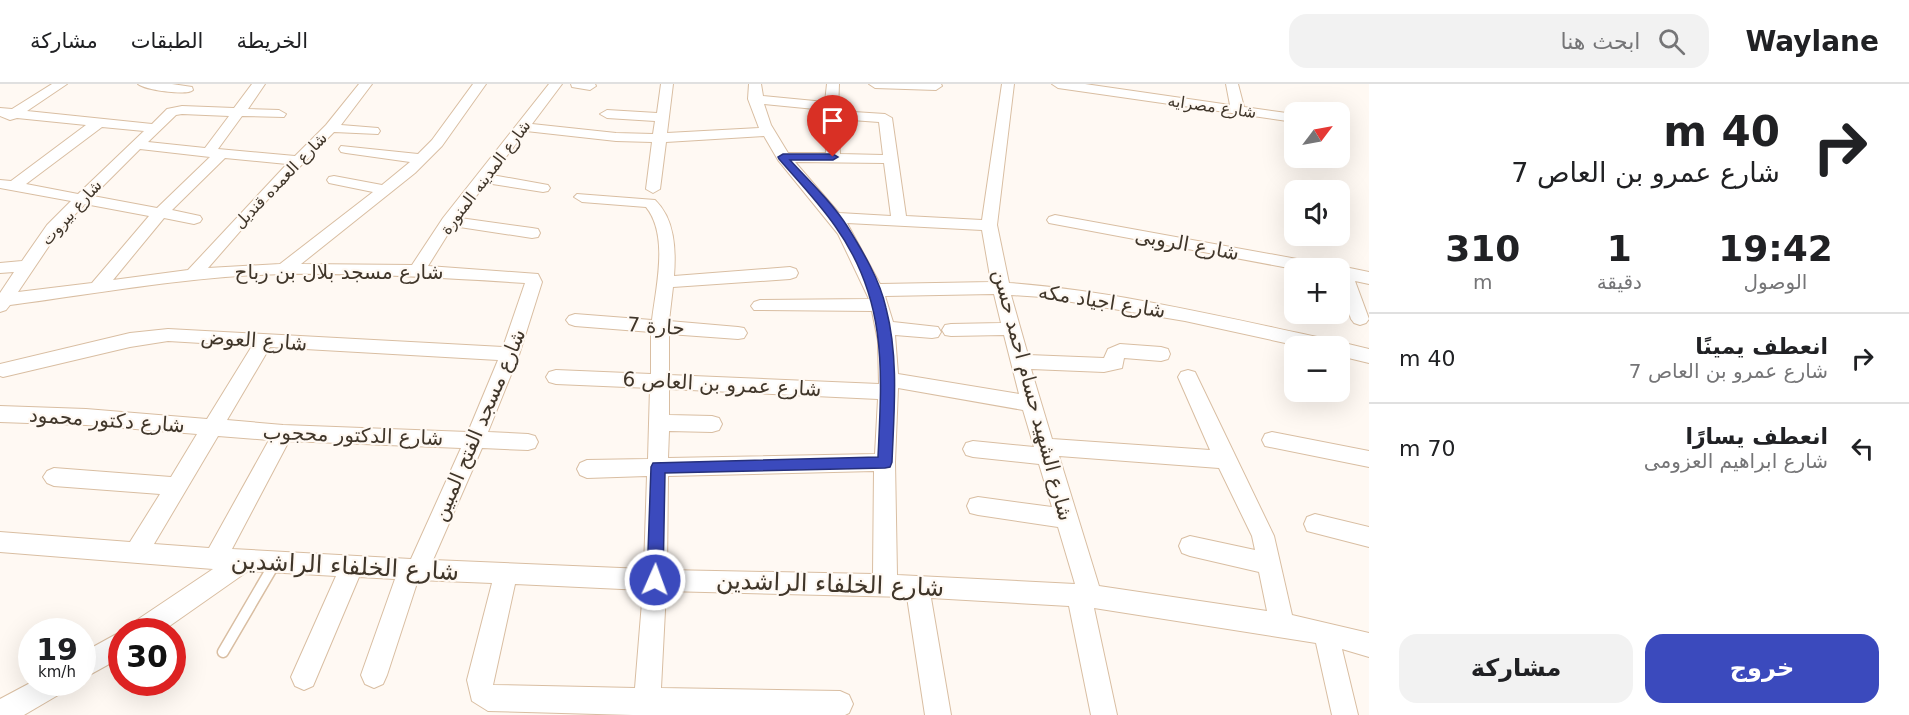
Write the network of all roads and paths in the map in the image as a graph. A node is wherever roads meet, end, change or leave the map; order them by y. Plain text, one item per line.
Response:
1 (61, 84) edge
2 (144, 84) edge
3 (259, 84) edge
4 (366, 84) edge
5 (480, 84) edge
6 (556, 84) edge
7 (667, 84) edge
8 (833, 84) edge
9 (875, 84) edge
10 (1008, 84) edge
11 (1058, 84) edge
12 (1232, 84) edge
13 (1094, 87) edge
14 (935, 88) edge
15 (188, 90) dead end
16 (755, 92) edge
17 (1238, 110) junction
18 (832, 111) junction
19 (238, 112) junction
20 (7, 113) edge
21 (279, 114) dead end
22 (607, 114) dead end
23 (663, 117) junction
24 (1284, 117) edge
25 (0, 122) edge
26 (99, 123) junction
27 (523, 127) junction
28 (155, 128) junction
29 (331, 128) junction
30 (373, 131) dead end
31 (766, 132) junction
32 (660, 138) junction
33 (136, 145) junction
34 (346, 149) dead end
35 (215, 153) junction
36 (783, 157) junction
37 (833, 157) junction
38 (420, 159) junction
39 (891, 159) junction
40 (298, 161) junction
41 (482, 178) junction
42 (334, 180) dead end
43 (6, 185) edge
44 (543, 188) dead end
45 (653, 189) dead end
46 (387, 190) junction
47 (81, 197) junction
48 (582, 197) dead end
49 (161, 213) junction
50 (834, 218) junction
51 (194, 219) dead end
52 (899, 220) junction
53 (1055, 220) dead end
54 (449, 221) junction
55 (989, 225) junction
56 (532, 232) dead end
57 (1284, 262) edge
58 (26, 266) junction
59 (0, 268) edge
60 (284, 269) junction
61 (417, 271) junction
62 (790, 273) dead end
63 (1350, 274) edge
64 (193, 275) junction
65 (532, 278) joint
66 (1369, 278) edge
67 (666, 282) junction
68 (98, 288) junction
69 (1001, 288) junction
70 (1350, 293) edge
71 (877, 297) junction
72 (2, 303) edge
73 (760, 306) dead end
74 (1360, 319) dead end
75 (575, 320) dead end
76 (660, 326) junction
77 (885, 328) junction
78 (1012, 328) junction
79 (951, 330) dead end
80 (932, 332) dead end
81 (738, 333) dead end
82 (1284, 338) edge
83 (264, 342) junction
84 (1350, 351) edge
85 (509, 354) junction
86 (1161, 354) dead end
87 (1369, 356) edge
88 (1022, 362) junction
89 (3, 369) dead end
90 (556, 377) dead end
91 (1188, 377) dead end
92 (660, 382) junction
93 (888, 385) junction
94 (1031, 404) junction
95 (0, 414) edge
96 (659, 423) junction
97 (712, 424) dead end
98 (213, 427) junction
99 (283, 433) junction
100 (475, 440) junction
101 (1272, 440) dead end
102 (528, 442) dead end
103 (973, 449) dead end
104 (1047, 452) junction
105 (1369, 459) edge
106 (1225, 460) junction
107 (885, 462) junction
108 (658, 467) junction
109 (587, 469) dead end
110 (54, 477) dead end
111 (178, 486) junction
112 (978, 506) dead end
113 (1067, 519) junction
114 (1315, 524) dead end
115 (1369, 537) edge
116 (0, 542) edge
117 (1191, 546) dead end
118 (135, 554) junction
119 (215, 559) junction
120 (244, 561) junction
121 (275, 563) junction
122 (1269, 564) junction
123 (352, 567) junction
124 (413, 569) junction
125 (506, 573) junction
126 (655, 580) junction
127 (885, 585) junction
128 (917, 586) junction
129 (1085, 596) junction
130 (161, 618) edge
131 (1282, 625) junction
132 (1326, 633) junction
133 (1369, 645) edge
134 (223, 652) dead end
135 (374, 675) dead end
136 (304, 677) dead end
137 (32, 696) edge
138 (840, 704) dead end
139 (647, 708) edge
140 (0, 714) edge
141 (938, 715) edge
142 (1104, 715) edge
143 (1345, 715) edge

1 - 20 street
2 - 15 street
3 - 19 street
4 - 29 street, شارع العمده قنديل
5 - 38 street
6 - 27 street, شارع المدينه المنورة
7 - 23 street
8 - 18 street
9 - 14 street
10 - 55 street, شارع الشهيد حسام احمد حسن
11 - 13 street, شارع مصرايه
12 - 17 street
13 - 17 street, شارع مصرايه
16 - 18 street
16 - 31 street
17 - 24 street, شارع مصرايه
18 - 37 street
18 - 39 street
19 - 21 street, شارع بيروت
19 - 28 street, شارع بيروت
19 - 35 street
20 - 25 street
20 - 26 street
22 - 23 street
23 - 32 street
26 - 28 street
26 - 43 street
27 - 32 street
27 - 41 street, شارع المدينه المنورة
28 - 33 street, شارع بيروت
29 - 30 street
29 - 40 street, شارع العمده قنديل
31 - 32 street
31 - 36 street
32 - 45 street
33 - 35 street
33 - 47 street, شارع بيروت
34 - 38 street
35 - 40 street
35 - 49 street
36 - 37 street
36 - 50 street
37 - 39 street
38 - 46 street
39 - 52 street
40 - 64 street, شارع العمده قنديل
41 - 44 street
41 - 54 street, شارع المدينه المنورة
42 - 46 street
43 - 47 street
46 - 60 street
47 - 49 street
47 - 58 street, شارع بيروت
48 - 67 street
49 - 51 street
49 - 68 street
50 - 52 street
50 - 71 street
52 - 55 street
53 - 57 street, شارع الروبى
54 - 56 street
54 - 61 street, شارع المدينه المنورة
55 - 69 street, شارع الشهيد حسام احمد حسن
58 - 59 street
58 - 72 street, شارع بيروت
60 - 61 street, شارع مسجد بلال بن رباح
60 - 64 street, شارع مسجد بلال بن رباح
61 - 65 street, شارع مسجد بلال بن رباح
62 - 67 street
63 - 66 street
64 - 68 street, شارع مسجد بلال بن رباح
65 - 85 street, شارع مسجد الفتح المبين
67 - 76 street
68 - 72 street, شارع مسجد بلال بن رباح
69 - 71 street, شارع اجياد مكه
69 - 78 street, شارع الشهيد حسام احمد حسن
69 - 82 street, شارع اجياد مكه
70 - 74 street
71 - 73 street, شارع اجياد مكه
71 - 77 street
75 - 76 street, حارة 7
76 - 81 street, حارة 7
76 - 92 street
77 - 80 street
77 - 93 street
78 - 79 street
78 - 88 street, شارع الشهيد حسام احمد حسن
83 - 85 street, شارع العوض
83 - 89 street, شارع العوض
83 - 98 street
84 - 87 street
85 - 100 street, شارع مسجد الفتح المبين
86 - 88 street
88 - 94 street, شارع الشهيد حسام احمد حسن
90 - 92 street, شارع عمرو بن العاص 6
91 - 106 street
92 - 93 street, شارع عمرو بن العاص 6
92 - 96 street
93 - 94 street, شارع عمرو بن العاص 6
93 - 107 street
94 - 104 street, شارع الشهيد حسام احمد حسن
95 - 98 street, شارع دكتور محمود
96 - 97 street
96 - 108 street
98 - 99 street, شارع الدكتور محجوب
98 - 111 street
99 - 100 street, شارع الدكتور محجوب
99 - 119 street
100 - 102 street, شارع الدكتور محجوب
100 - 124 street, شارع مسجد الفتح المبين
101 - 105 street
103 - 104 street
104 - 106 street
104 - 113 street, شارع الشهيد حسام احمد حسن
106 - 122 street
107 - 108 street
107 - 127 street
108 - 109 street
108 - 126 street
110 - 111 street
111 - 118 street
112 - 113 street
113 - 129 street, شارع الشهيد حسام احمد حسن
114 - 115 street
116 - 118 street, شارع الخلفاء الراشدين
117 - 122 street
118 - 119 street, شارع الخلفاء الراشدين
119 - 120 street, شارع الخلفاء الراشدين
120 - 121 street, شارع الخلفاء الراشدين
120 - 130 street
121 - 123 street, شارع الخلفاء الراشدين
121 - 134 lane
122 - 131 street
123 - 124 street, شارع الخلفاء الراشدين
123 - 136 street
124 - 125 street, شارع الخلفاء الراشدين
124 - 135 street, شارع مسجد الفتح المبين
125 - 126 street, شارع الخلفاء الراشدين
125 - 139 street
126 - 127 street, شارع الخلفاء الراشدين
126 - 139 street
127 - 128 street, شارع الخلفاء الراشدين
128 - 129 street, شارع الخلفاء الراشدين
128 - 141 street
129 - 131 street, شارع الخلفاء الراشدين
129 - 142 street, شارع الشهيد حسام احمد حسن
131 - 132 street, شارع الخلفاء الراشدين
132 - 133 street, شارع الخلفاء الراشدين
132 - 143 street
137 - 140 street
138 - 139 street

